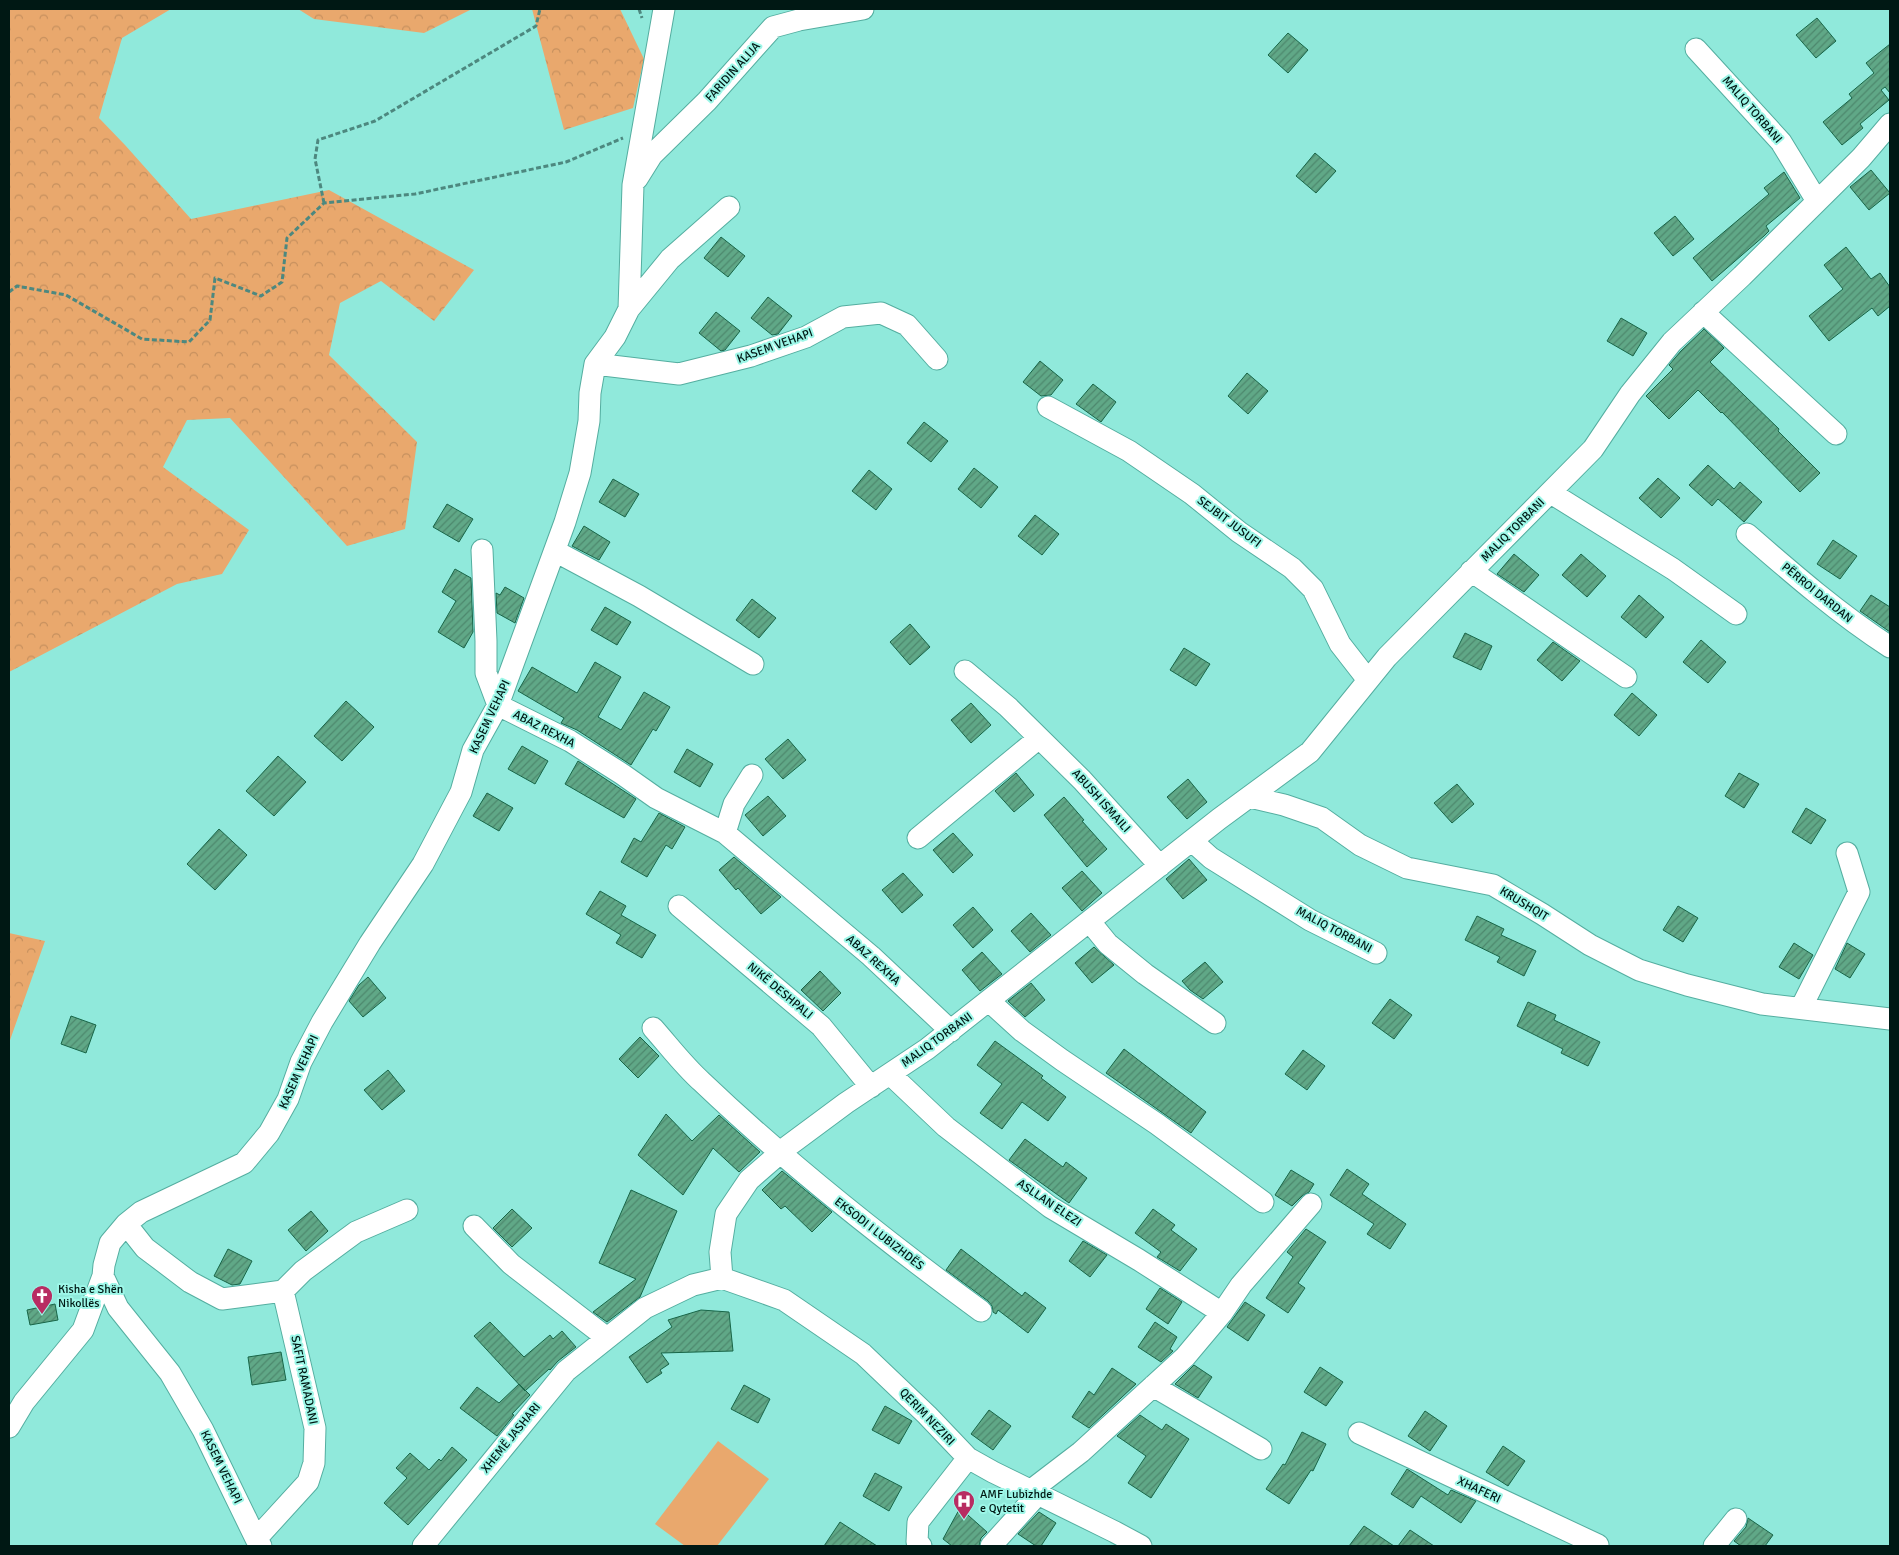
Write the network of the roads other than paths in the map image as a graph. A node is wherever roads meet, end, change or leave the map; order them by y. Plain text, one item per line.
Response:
1 (664, 9) edge
2 (864, 9) edge
3 (1696, 49) dead end
4 (1886, 138) edge
5 (632, 186) junction
6 (1817, 201) junction
7 (729, 207) dead end
8 (629, 309) junction
9 (1703, 312) junction
10 (937, 359) dead end
11 (595, 364) junction
12 (1048, 407) dead end
13 (1836, 434) dead end
14 (1551, 493) junction
15 (1748, 534) dead end
16 (482, 550) dead end
17 (555, 551) junction
18 (1471, 571) junction
19 (1736, 614) dead end
20 (1890, 647) edge
21 (753, 664) dead end
22 (965, 671) dead end
23 (1626, 677) dead end
24 (1368, 680) junction
25 (498, 705) junction
26 (1039, 738) junction
27 (752, 775) dead end
28 (1250, 797) junction
29 (726, 832) junction
30 (918, 838) dead end
31 (1192, 841) junction
32 (1847, 853) dead end
33 (1160, 866) junction
34 (679, 906) dead end
35 (1090, 922) junction
36 (1376, 953) dead end
37 (989, 1001) junction
38 (1801, 1008) junction
39 (1890, 1019) edge
40 (1215, 1023) dead end
41 (653, 1028) dead end
42 (951, 1031) junction
43 (890, 1074) junction
44 (871, 1087) junction
45 (780, 1153) junction
46 (1263, 1202) dead end
47 (1311, 1204) dead end
48 (407, 1210) dead end
49 (126, 1224) junction
50 (474, 1226) dead end
51 (103, 1276) junction
52 (722, 1278) junction
53 (283, 1291) junction
54 (982, 1311) dead end
55 (1222, 1313) junction
56 (607, 1338) junction
57 (1153, 1386) junction
58 (9, 1427) edge
59 (1359, 1433) dead end
60 (1261, 1449) dead end
61 (968, 1458) junction
62 (1034, 1492) junction
63 (1736, 1519) dead end
64 (258, 1543) edge
65 (423, 1546) edge
66 (921, 1546) edge
67 (991, 1546) edge
68 (1141, 1546) edge
69 (1597, 1546) edge
70 (1714, 1546) edge

1 - 5 street, KASEM VEHAPI
2 - 5 street, FARIDIN ALIJA
3 - 6 street, MALIQ TORBANI
4 - 6 street, MALIQ TORBANI
5 - 8 street, KASEM VEHAPI
6 - 9 street, MALIQ TORBANI
7 - 8 street
8 - 11 street, KASEM VEHAPI
9 - 13 street
9 - 14 street, MALIQ TORBANI
10 - 11 street, KASEM VEHAPI
11 - 17 street, KASEM VEHAPI
12 - 24 street, SEJBIT JUSUFI
14 - 18 street, MALIQ TORBANI
14 - 19 street
15 - 20 street, PËRROI DARDAN
16 - 25 street, ABAZ REXHA
17 - 21 street
17 - 25 street, KASEM VEHAPI
18 - 23 street
18 - 24 street, MALIQ TORBANI
22 - 26 street, ABUSH ISMAILI
24 - 28 street, MALIQ TORBANI
25 - 29 street, ABAZ REXHA
25 - 49 street, KASEM VEHAPI
26 - 30 street
26 - 33 street, ABUSH ISMAILI
27 - 29 street
28 - 31 street, MALIQ TORBANI
28 - 38 street, KRUSHQIT
29 - 42 street, ABAZ REXHA
31 - 33 street, MALIQ TORBANI
31 - 36 street, MALIQ TORBANI
32 - 38 street
33 - 35 street, MALIQ TORBANI
34 - 44 street, NIKË DESHPALI
35 - 37 street, MALIQ TORBANI
35 - 40 street
37 - 42 street, MALIQ TORBANI
37 - 46 street
38 - 39 street, KRUSHQIT
41 - 45 street
42 - 43 street, MALIQ TORBANI
43 - 44 street, MALIQ TORBANI
43 - 55 street, ASLLAN ELEZI
44 - 45 street, MALIQ TORBANI
45 - 52 street, MALIQ TORBANI
45 - 54 street, EKSODI I LUBIZHDËS
47 - 55 street
48 - 53 street
49 - 51 street, KASEM VEHAPI
49 - 53 street
50 - 56 street
51 - 58 street
51 - 64 street, KASEM VEHAPI
52 - 56 street, XHEMË JASHARI
52 - 61 street, QERIM NEZIRI
53 - 64 street, SAFIT RAMADANI
55 - 57 street
56 - 65 street, XHEMË JASHARI
57 - 60 street
57 - 62 street
59 - 69 street, XHAFERI
61 - 62 street, QERIM NEZIRI
61 - 66 street
62 - 67 street
62 - 68 street, QERIM NEZIRI
63 - 70 street

